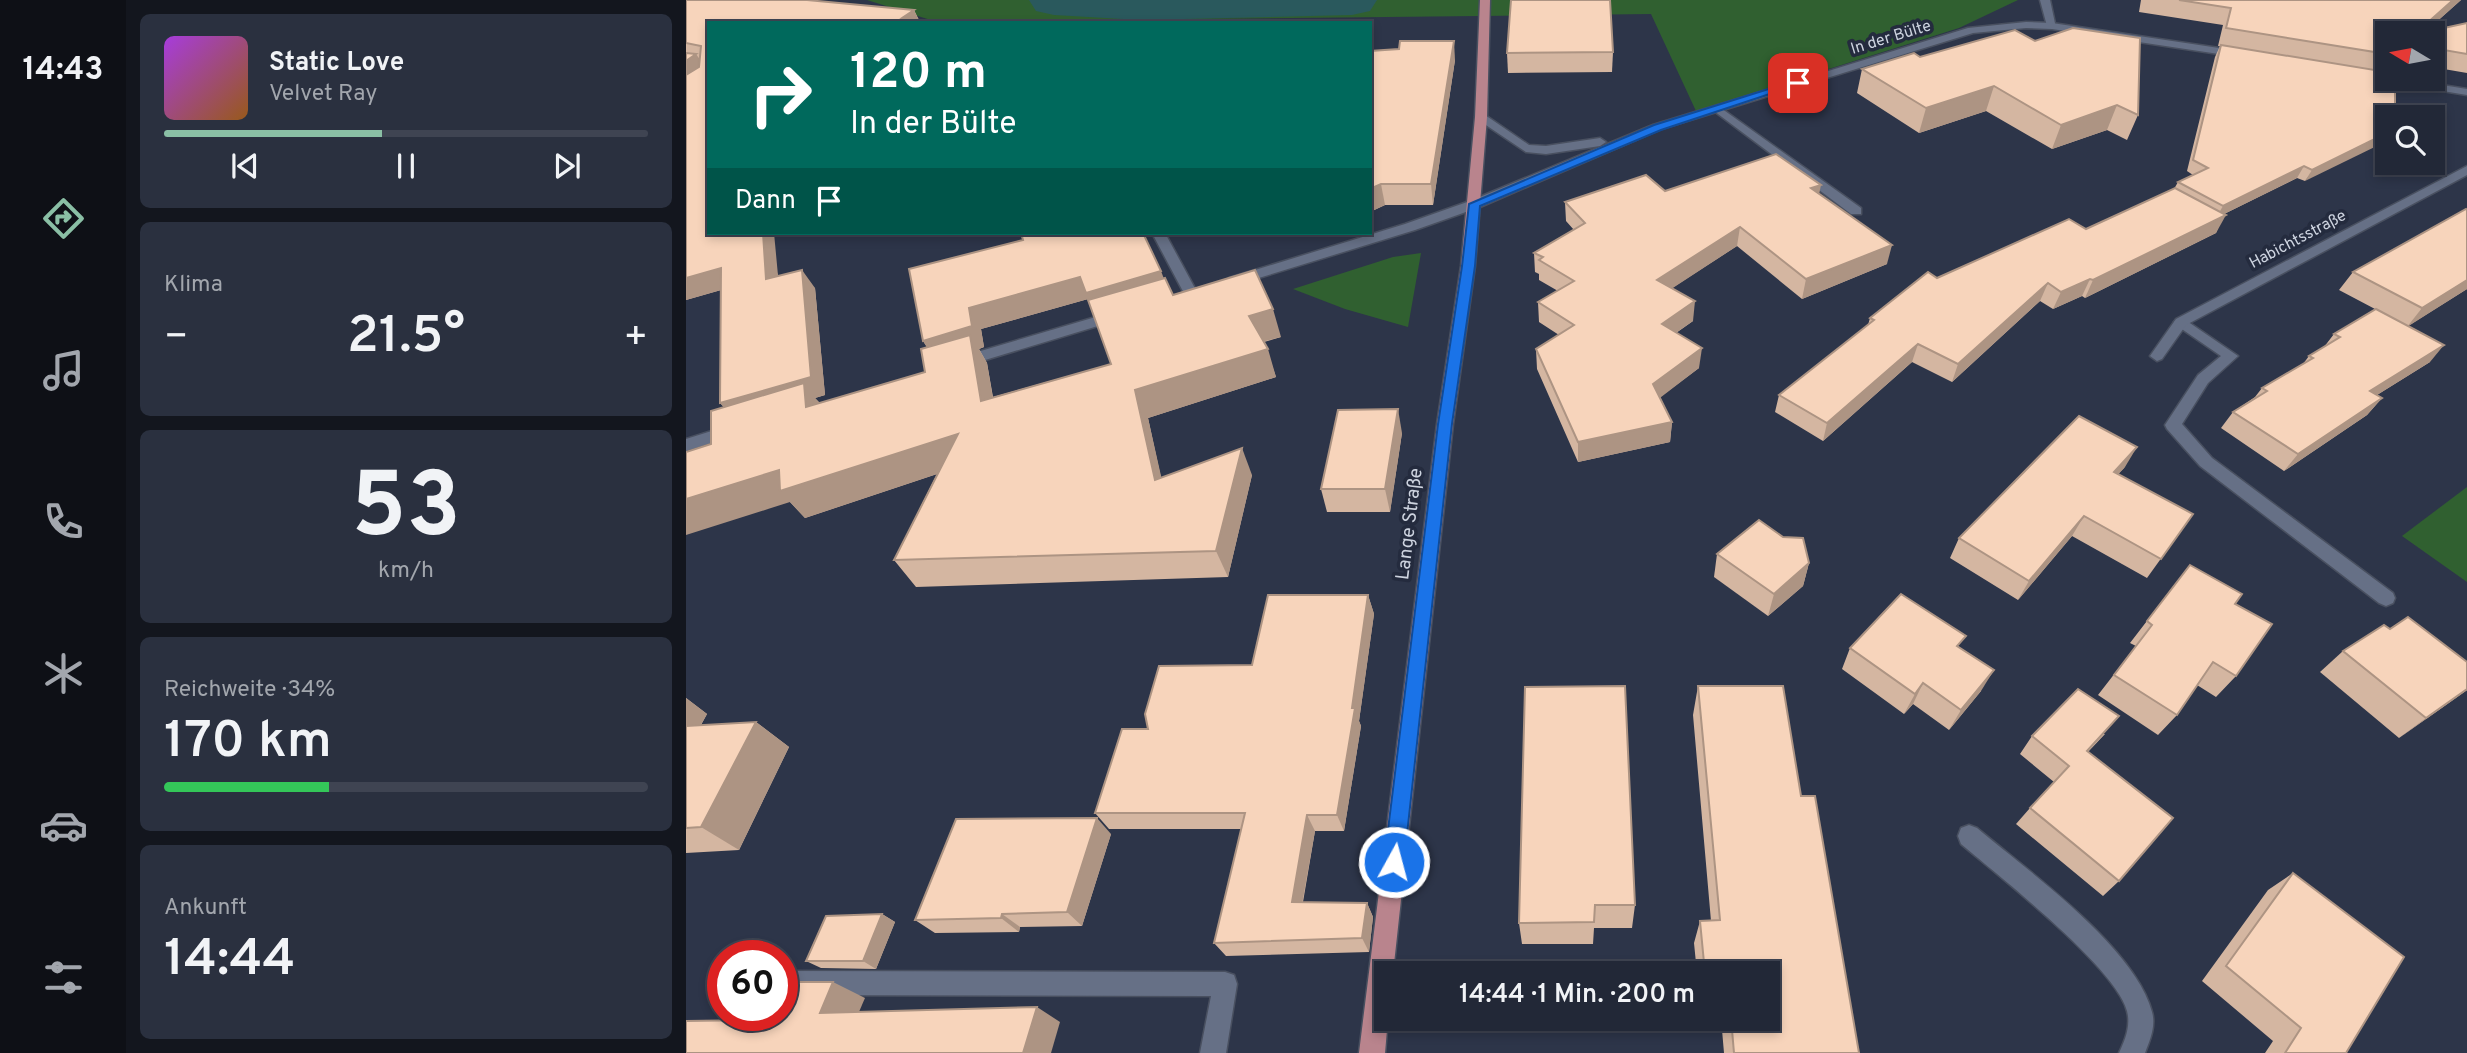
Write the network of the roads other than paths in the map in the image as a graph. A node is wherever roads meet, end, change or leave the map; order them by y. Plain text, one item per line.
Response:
1 (1485, 0) edge
2 (2045, 0) edge
3 (2052, 26) junction
4 (2248, 56) edge
5 (2357, 74) edge
6 (2467, 92) edge
7 (1718, 109) junction
8 (1480, 117) junction
9 (1657, 127) junction
10 (2467, 170) edge
11 (1475, 204) junction
12 (1856, 211) dead end
13 (1159, 235) edge
14 (1138, 310) edge
15 (2181, 322) junction
16 (2157, 356) dead end
17 (952, 365) edge
18 (752, 425) edge
19 (686, 445) edge
20 (2386, 598) dead end
21 (1969, 836) dead end
22 (798, 983) edge
23 (1213, 1053) edge
24 (1372, 1053) edge
25 (2132, 1053) edge

1 - 8 main road, Lange Straße
2 - 3 street
3 - 4 street, In der Bülte
3 - 7 street, In der Bülte
5 - 6 street
7 - 9 street, In der Bülte
7 - 12 street
8 - 9 street
8 - 11 main road, Lange Straße
9 - 11 street, In der Bülte
10 - 15 street, Habichtsstraße
11 - 13 street, In der Bülte
11 - 24 main road, Lange Straße
14 - 17 street
15 - 16 street, Habichtsstraße
15 - 20 street
18 - 19 street
21 - 25 street
22 - 23 street

